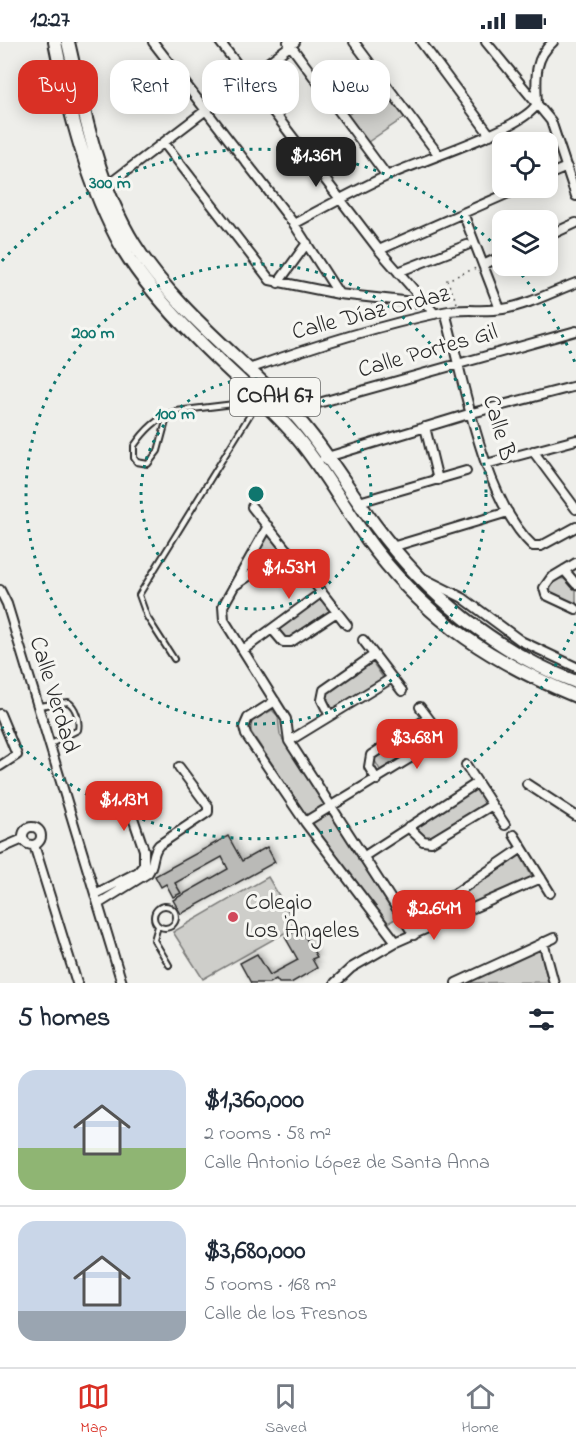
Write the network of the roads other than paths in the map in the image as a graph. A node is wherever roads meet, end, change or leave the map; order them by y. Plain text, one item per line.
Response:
1 (153, 42) edge
2 (220, 42) edge
3 (354, 42) edge
4 (421, 42) edge
5 (486, 42) edge
6 (553, 42) edge
7 (61, 43) edge
8 (291, 43) edge
9 (234, 60) edge
10 (271, 60) edge
11 (202, 103) edge
12 (537, 104) junction
13 (203, 114) edge
14 (211, 114) edge
15 (275, 114) edge
16 (490, 135) junction
17 (164, 143) junction
18 (438, 154) junction
19 (567, 166) junction
20 (558, 170) edge
21 (387, 176) junction
22 (102, 189) junction
23 (576, 196) edge
24 (497, 198) edge
25 (341, 199) junction
26 (463, 213) junction
27 (576, 223) edge
28 (294, 224) junction
29 (558, 231) edge
30 (307, 243) junction
31 (467, 245) dead end
32 (379, 250) junction
33 (492, 261) edge
34 (483, 265) junction
35 (398, 272) junction
36 (278, 283) junction
37 (576, 284) edge
38 (339, 294) junction
39 (422, 303) junction
40 (500, 309) junction
41 (446, 312) junction
42 (435, 314) junction
43 (576, 331) edge
44 (459, 363) junction
45 (246, 370) junction
46 (576, 386) edge
47 (255, 395) junction
48 (290, 411) junction
49 (472, 413) junction
50 (168, 414) junction
51 (425, 427) junction
52 (576, 440) edge
53 (533, 451) junction
54 (328, 456) junction
55 (314, 461) junction
56 (486, 464) junction
57 (466, 471) dead end
58 (438, 480) junction
59 (359, 502) junction
60 (252, 507) dead end
61 (576, 509) edge
62 (508, 512) junction
63 (268, 526) junction
64 (576, 527) edge
65 (392, 547) junction
66 (287, 550) junction
67 (297, 563) dead end
68 (576, 563) edge
69 (564, 570) junction
70 (417, 576) junction
71 (312, 580) dead end
72 (576, 584) edge
73 (233, 587) junction
74 (0, 590) edge
75 (322, 592) junction
76 (576, 609) edge
77 (337, 612) junction
78 (347, 625) dead end
79 (272, 629) junction
80 (363, 640) dead end
81 (243, 650) junction
82 (374, 655) junction
83 (174, 659) dead end
84 (576, 667) edge
85 (392, 678) junction
86 (576, 682) edge
87 (402, 691) dead end
88 (576, 696) edge
89 (275, 701) junction
90 (36, 706) junction
91 (420, 707) dead end
92 (0, 714) edge
93 (329, 714) junction
94 (428, 718) junction
95 (443, 738) junction
96 (289, 741) junction
97 (48, 745) junction
98 (450, 747) dead end
99 (466, 765) dead end
100 (0, 766) edge
101 (179, 767) dead end
102 (377, 780) junction
103 (477, 783) junction
104 (527, 784) dead end
105 (492, 805) junction
106 (129, 806) dead end
107 (331, 807) junction
108 (576, 816) edge
109 (305, 822) junction
110 (505, 825) dead end
111 (408, 827) junction
112 (514, 835) dead end
113 (23, 839) junction
114 (34, 845) junction
115 (522, 848) junction
116 (0, 849) edge
117 (144, 850) junction
118 (153, 851) junction
119 (363, 857) junction
120 (541, 878) junction
121 (550, 893) dead end
122 (95, 894) junction
123 (98, 904) junction
124 (444, 923) junction
125 (158, 926) junction
126 (414, 935) junction
127 (554, 938) dead end
128 (396, 942) junction
129 (543, 942) junction
130 (169, 965) dead end
131 (77, 983) edge
132 (122, 983) edge
133 (335, 983) edge
134 (456, 983) edge
135 (554, 983) edge

1 - 11 street
2 - 9 street
3 - 18 street
4 - 16 street
5 - 12 street
6 - 12 street
7 - 22 main road, COAH 67
8 - 10 street
8 - 21 street
12 - 16 street
12 - 19 street
13 - 17 street
14 - 28 street
15 - 25 street
16 - 18 street
17 - 22 street
17 - 36 street
18 - 21 street
19 - 20 street
19 - 23 street
21 - 25 street
22 - 45 main road, COAH 67
22 - 47 main road, COAH 67
24 - 26 street
25 - 28 street
25 - 32 street
26 - 32 street
26 - 34 street
27 - 29 street
28 - 30 street
30 - 36 street
30 - 38 street
31 - 35 street
32 - 35 street
33 - 34 street
34 - 40 street
35 - 39 street
36 - 38 street
37 - 40 street, Calle Díaz Ordaz
38 - 39 street
39 - 42 street
40 - 41 street, Calle Díaz Ordaz
41 - 42 street, Calle Díaz Ordaz
41 - 44 street, Calle B
42 - 45 street, Calle Díaz Ordaz
43 - 44 street, Calle Portes Gil
44 - 48 street, Calle Portes Gil
44 - 49 street, Calle B
45 - 48 main road, COAH 67
46 - 49 street
47 - 50 lane
47 - 55 main road, COAH 67
47 - 83 lane
48 - 54 main road, COAH 67
49 - 51 street
49 - 56 street, Calle B
50 - 50 lane
51 - 54 street
51 - 58 street
52 - 53 street
53 - 56 street
53 - 61 street
54 - 55 street
54 - 59 main road, COAH 67
55 - 88 main road, COAH 67
56 - 62 street, Calle B
57 - 58 street
58 - 59 street
59 - 65 main road, COAH 67
60 - 63 street
62 - 64 street, Calle B
62 - 65 street
63 - 66 street
63 - 73 street
65 - 70 main road, COAH 67
66 - 67 street
66 - 73 street
68 - 69 street
69 - 72 street
69 - 76 street
70 - 84 street
70 - 86 main road, COAH 67
71 - 75 street
73 - 81 street
74 - 90 street, Calle Verdad
75 - 77 street
75 - 79 street
77 - 78 street
77 - 79 street
79 - 81 street
80 - 82 street
81 - 89 street
82 - 85 street
82 - 93 street
85 - 87 street
85 - 93 street
89 - 96 street
89 - 109 street
90 - 97 street, Calle Verdad
90 - 97 lane
91 - 94 street
92 - 100 street
93 - 96 street
94 - 95 street
94 - 102 street
95 - 98 street
95 - 102 street
96 - 107 street
97 - 122 street, Calle Verdad
99 - 103 street
101 - 118 street
102 - 107 street
103 - 105 street
103 - 111 street
104 - 108 street
105 - 110 street
105 - 111 street
106 - 117 street
107 - 109 street
107 - 119 street
109 - 128 street
111 - 119 street
112 - 115 street
113 - 114 street
113 - 114 street
113 - 116 street
114 - 131 street
115 - 120 street
115 - 124 street
117 - 118 street
117 - 122 street
118 - 123 street
119 - 126 street
120 - 121 street
120 - 124 street
122 - 123 street, Calle Verdad
123 - 132 street, Calle Verdad
124 - 126 street
125 - 125 lane
125 - 130 lane
126 - 128 street
127 - 129 street
128 - 133 street
129 - 134 street
129 - 135 street

